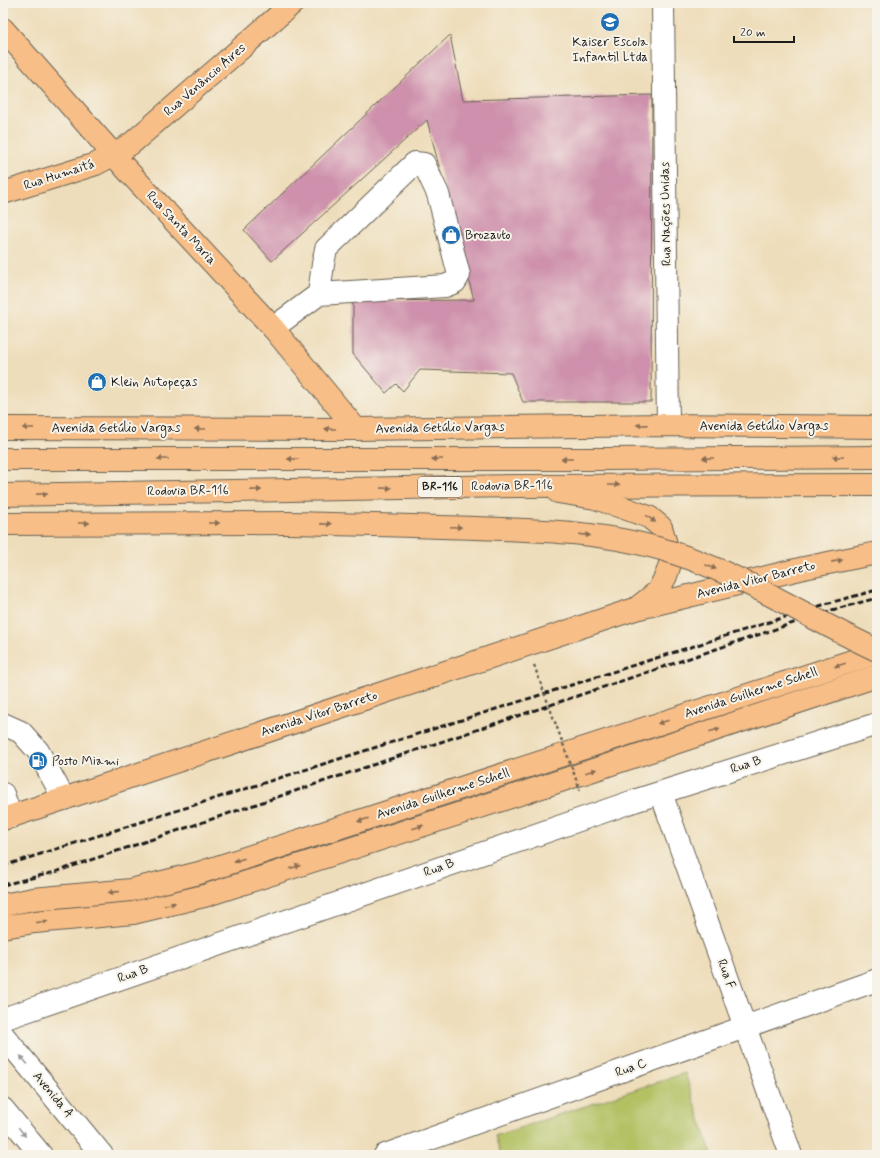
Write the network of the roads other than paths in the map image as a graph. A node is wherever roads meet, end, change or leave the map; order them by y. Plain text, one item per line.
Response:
1 (293, 3) edge
2 (663, 3) edge
3 (3, 29) edge
4 (115, 154) junction
5 (3, 193) edge
6 (319, 294) junction
7 (273, 328) junction
8 (668, 425) junction
9 (877, 426) edge
10 (3, 428) edge
11 (356, 429) junction
12 (877, 457) edge
13 (4, 459) edge
14 (877, 485) edge
15 (520, 486) junction
16 (3, 495) edge
17 (3, 524) edge
18 (877, 553) edge
19 (636, 609) junction
20 (877, 652) edge
21 (877, 676) edge
22 (3, 724) edge
23 (877, 724) edge
24 (661, 793) junction
25 (3, 794) edge
26 (64, 799) junction
27 (7, 818) edge
28 (3, 905) edge
29 (3, 927) edge
30 (877, 980) edge
31 (3, 1019) edge
32 (745, 1027) junction
33 (3, 1035) edge
34 (3, 1109) edge
35 (41, 1155) edge
36 (102, 1155) edge
37 (385, 1155) edge
38 (791, 1155) edge

1 - 4 main road, Rua Venâncio Aires
2 - 8 street, Rua Nações Unidas
3 - 4 main road, Rua Santa Maria
4 - 5 main road, Rua Humaitá
4 - 7 main road, Rua Santa Maria
6 - 6 street
6 - 7 street
7 - 11 main road, Rua Santa Maria
8 - 9 main road, Avenida Getúlio Vargas
8 -> 11 main road, Avenida Getúlio Vargas
11 -> 10 main road, Avenida Getúlio Vargas
12 -> 13 main road, Rodovia BR-116 / BR-116
15 -> 14 main road, Rodovia BR-116 / BR-116
16 -> 15 main road, Rodovia BR-116 / BR-116
15 -> 19 main road, Avenida Vitor Barreto
17 -> 20 main road, bridge
19 -> 18 main road, Avenida Vitor Barreto
19 - 26 main road, Avenida Vitor Barreto
20 -> 28 main road, Avenida Guilherme Schell
29 -> 21 main road, Avenida Guilherme Schell
22 - 26 street
23 - 24 street, Rua B
24 - 31 street, Rua B
24 - 32 street, Rua F
25 - 27 street
26 - 27 main road, Avenida Vitor Barreto
30 - 32 street, Rua C
32 - 37 street, Rua C
32 - 38 street, Rua F
36 -> 33 street, Avenida A
34 -> 35 street

